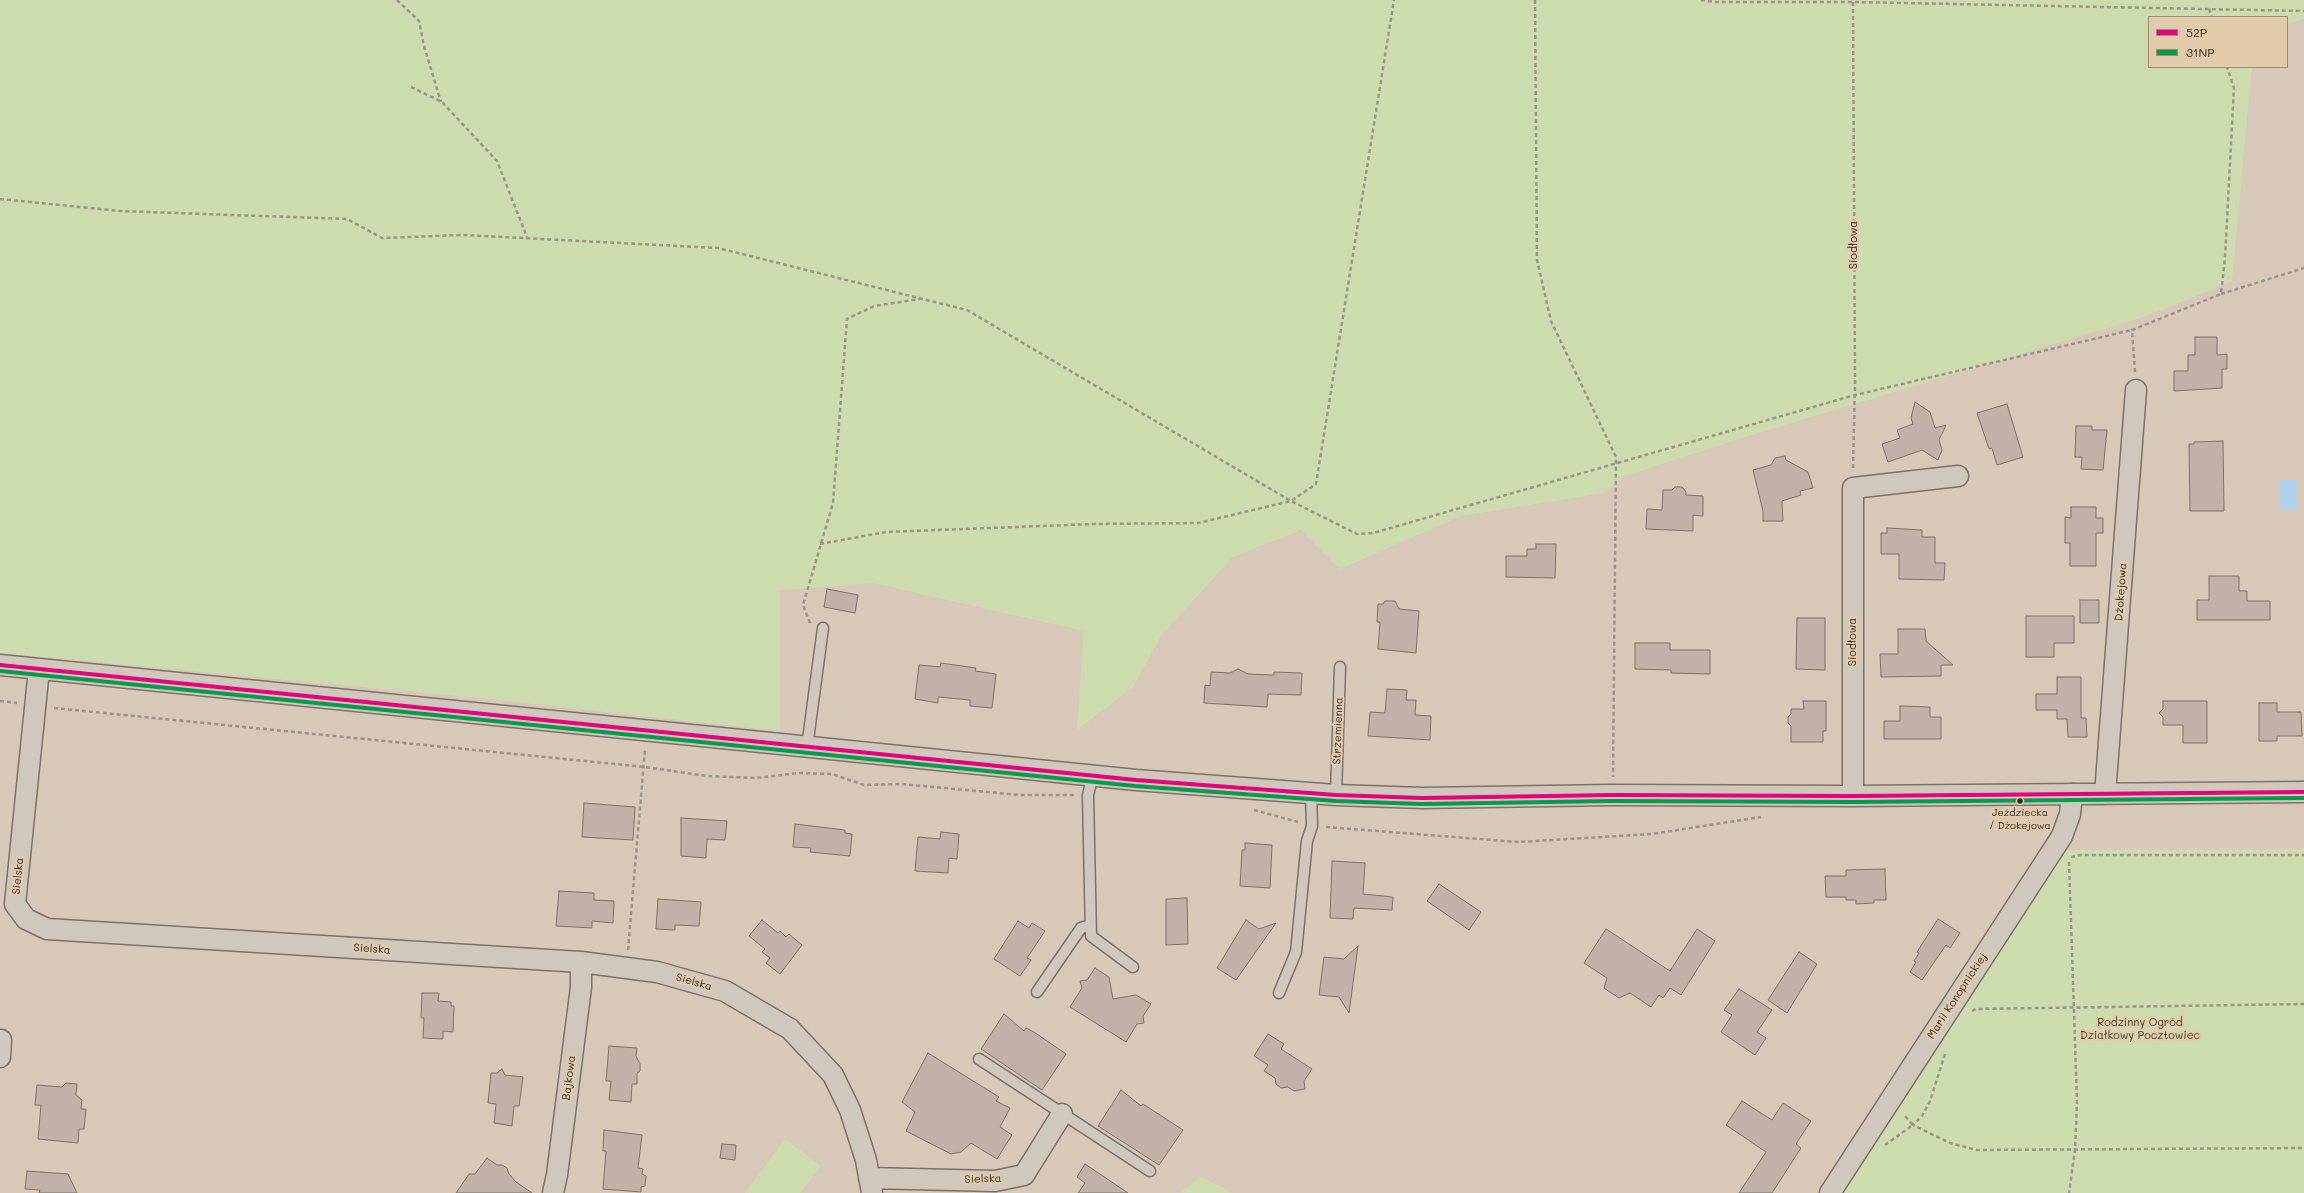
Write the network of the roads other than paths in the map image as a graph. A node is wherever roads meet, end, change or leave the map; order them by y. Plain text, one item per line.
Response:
1 (2136, 390) road end
2 (1958, 476) dead end
3 (823, 628) dead end
4 (0, 665) edge
5 (1340, 667) dead end
6 (38, 669) junction
7 (807, 747) junction
8 (1093, 775) junction
9 (1311, 792) junction
10 (2304, 792) edge
11 (2072, 794) junction
12 (2105, 794) junction
13 (1336, 795) junction
14 (1853, 796) junction
15 (1090, 925) junction
16 (581, 962) junction
17 (1133, 967) dead end
18 (1037, 992) dead end
19 (1279, 993) dead end
20 (979, 1059) dead end
21 (1062, 1114) junction
22 (1150, 1171) dead end
23 (870, 1185) edge
24 (553, 1193) edge
25 (1830, 1193) edge

1 - 12 street, Dżokejowa
2 - 14 street, Siodłowa
3 - 7 lane
4 - 6 street
5 - 13 lane, Strzemienna
6 - 7 street
6 - 16 street, Sielska
7 - 8 street
8 - 9 street
8 - 15 lane
9 - 13 street
9 - 19 lane
10 - 12 street
11 - 12 street
11 - 14 street
11 - 25 street, Marii Konopnickiej
13 - 14 street
15 - 17 lane
15 - 18 lane
16 - 23 street, Sielska
16 - 24 street, Bajkowa
20 - 21 lane
21 - 22 lane
21 - 23 street, Sielska

